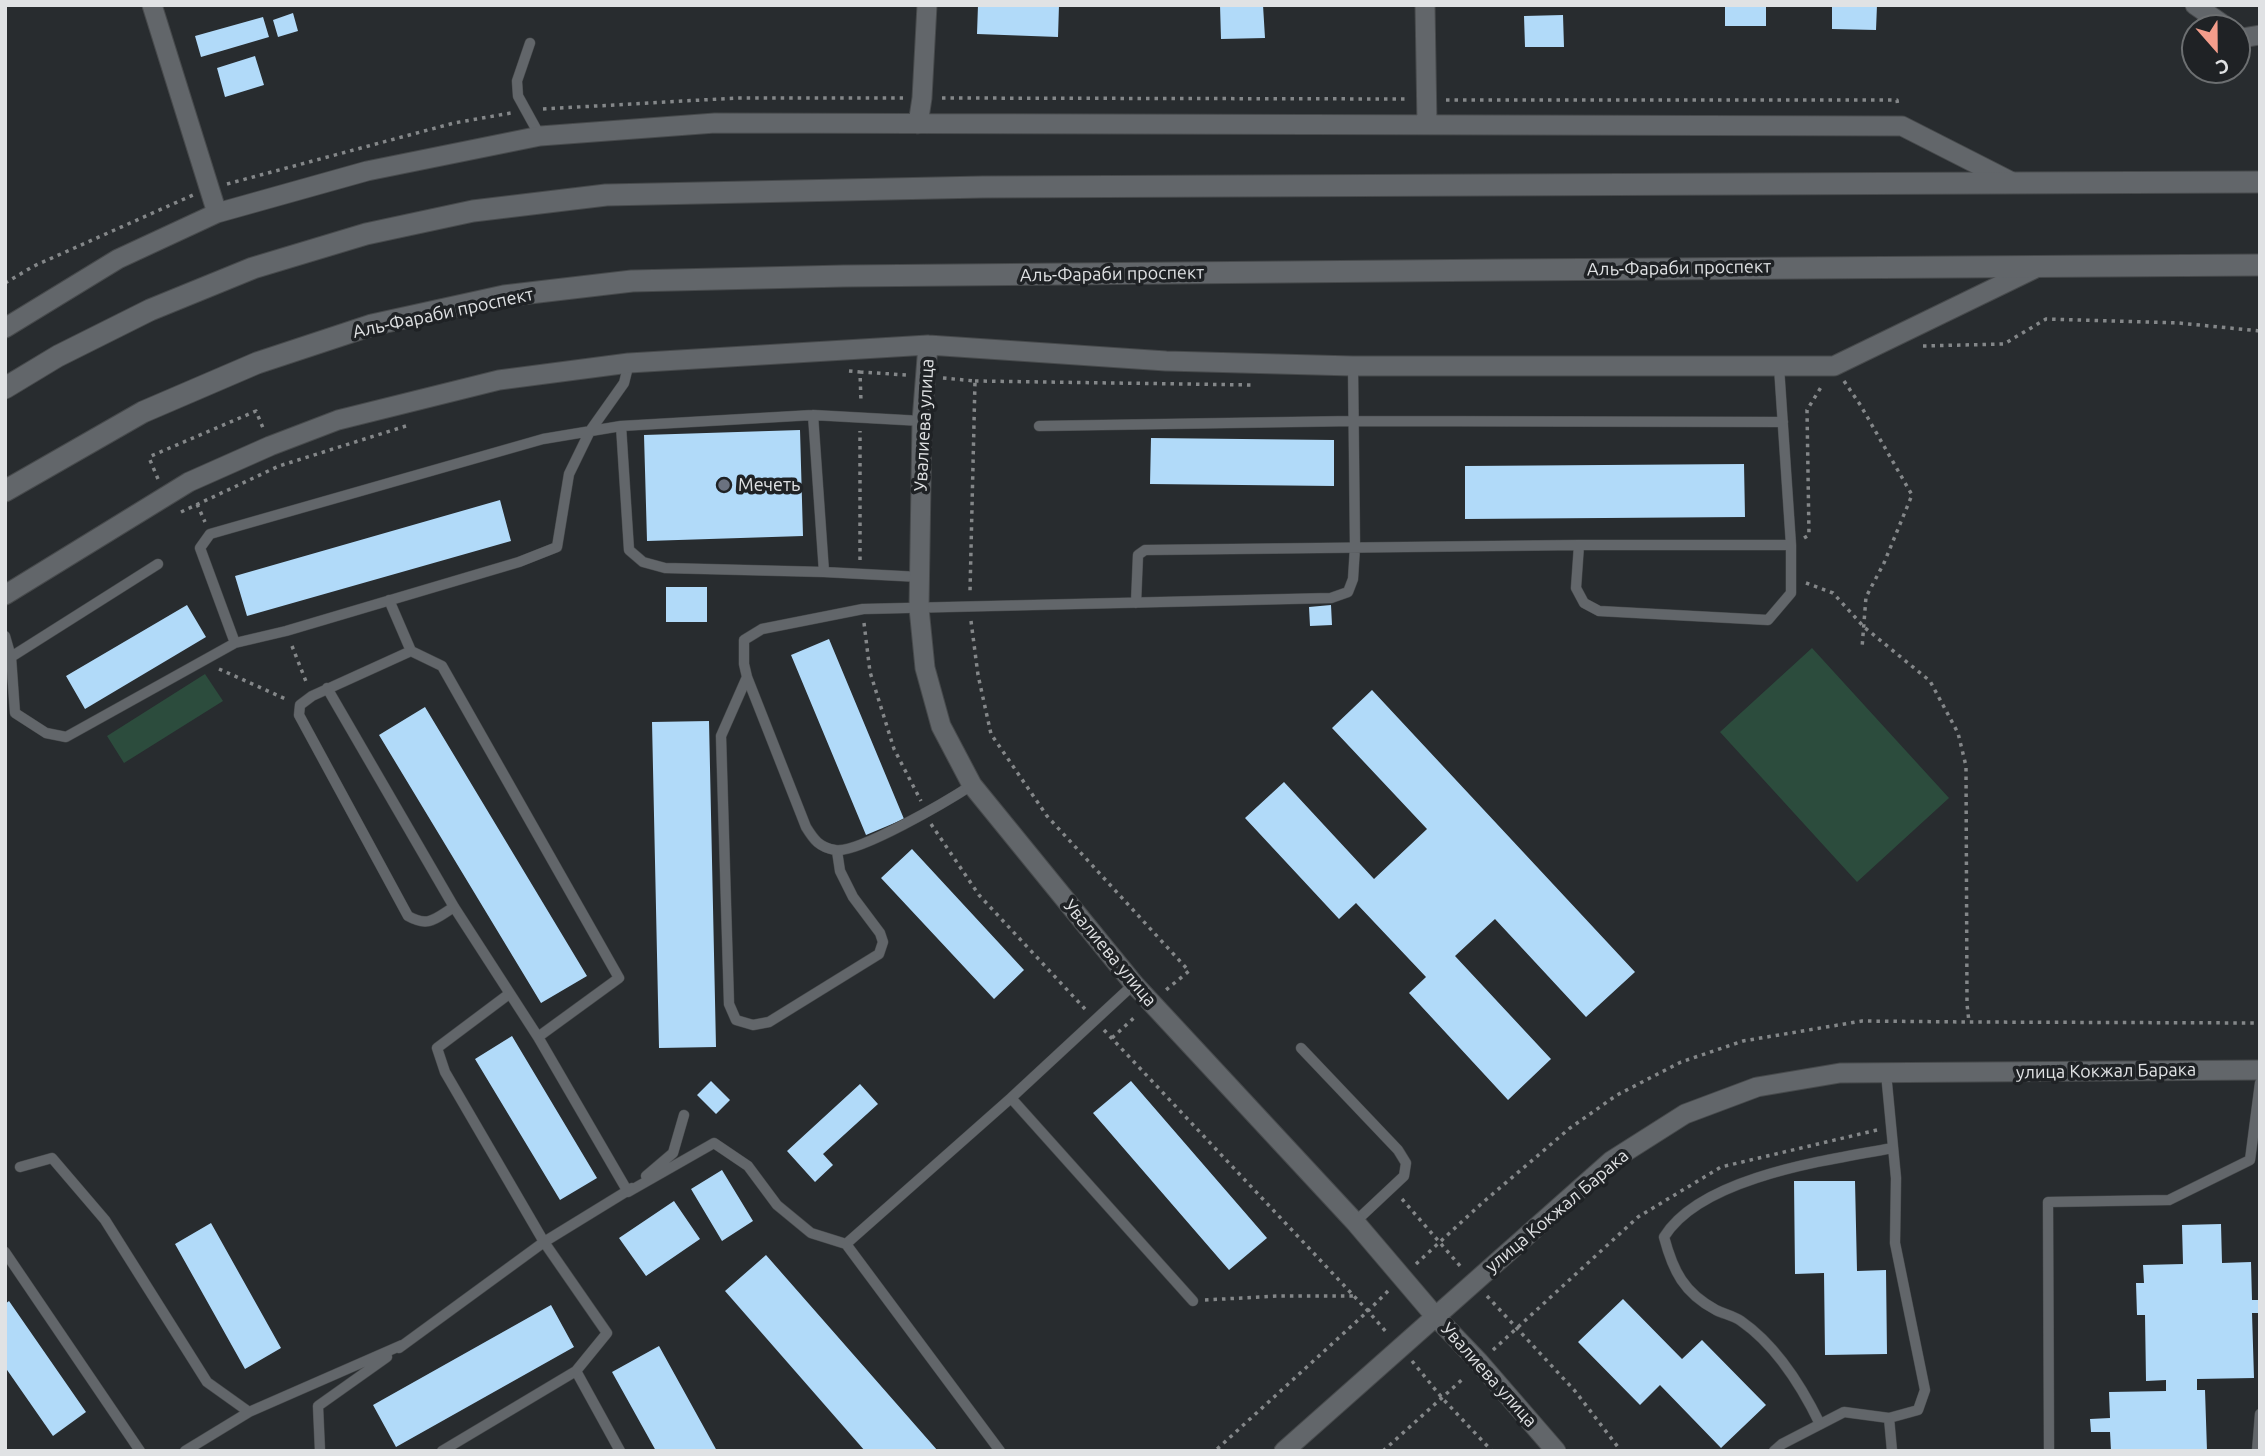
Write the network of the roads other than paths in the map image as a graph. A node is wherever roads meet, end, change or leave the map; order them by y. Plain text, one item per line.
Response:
1 (152, 5) edge
2 (927, 5) edge
3 (1424, 5) edge
4 (530, 43) dead end
5 (918, 124) junction
6 (1427, 125) junction
7 (540, 136) junction
8 (2260, 182) edge
9 (2014, 183) junction
10 (216, 213) junction
11 (2043, 265) junction
12 (2260, 265) edge
13 (5, 328) edge
14 (928, 345) junction
15 (629, 363) junction
16 (1353, 366) junction
17 (1779, 367) junction
18 (5, 388) edge
19 (813, 415) junction
20 (922, 421) junction
21 (1354, 422) junction
22 (1783, 422) junction
23 (621, 426) junction
24 (1040, 426) dead end
25 (590, 431) junction
26 (5, 491) edge
27 (1579, 545) junction
28 (1791, 545) junction
29 (1355, 547) junction
30 (158, 564) dead end
31 (824, 572) junction
32 (920, 577) junction
33 (5, 595) edge
34 (389, 600) junction
35 (1136, 603) junction
36 (919, 608) junction
37 (5, 636) edge
38 (235, 643) junction
39 (411, 651) junction
40 (11, 657) junction
41 (747, 677) junction
42 (327, 688) junction
43 (972, 785) junction
44 (837, 851) junction
45 (454, 907) junction
46 (1134, 984) junction
47 (509, 994) junction
48 (538, 1037) junction
49 (1301, 1048) dead end
50 (2260, 1070) edge
51 (1886, 1073) junction
52 (2260, 1083) edge
53 (1012, 1098) junction
54 (684, 1115) dead end
55 (1893, 1148) junction
56 (2255, 1161) edge
57 (20, 1167) dead end
58 (628, 1192) junction
59 (1355, 1223) junction
60 (544, 1242) junction
61 (846, 1244) junction
62 (5, 1252) edge
63 (1193, 1301) road end
64 (1434, 1316) junction
65 (402, 1345) junction
66 (576, 1371) junction
67 (249, 1412) junction
68 (2260, 1415) edge
69 (1889, 1418) junction
70 (1821, 1424) junction
71 (140, 1451) edge
72 (185, 1451) edge
73 (320, 1451) edge
74 (442, 1451) edge
75 (620, 1451) edge
76 (1000, 1451) edge
77 (1284, 1451) edge
78 (1556, 1451) edge
79 (1774, 1451) edge
80 (1892, 1451) edge
81 (2049, 1451) edge
82 (2257, 1451) edge

1 - 10 street
2 - 5 street
3 - 6 street
4 - 7 lane
5 - 6 street
5 - 7 street
6 - 9 street
7 - 10 street
8 - 9 street
9 - 18 street
10 - 13 street
11 - 12 street, Аль-Фараби проспект
11 - 17 street
11 - 26 street, Аль-Фараби проспект
14 - 15 street
14 - 16 street
14 - 20 street, Увалиева улица
15 - 25 lane
15 - 33 street
16 - 17 street
16 - 21 lane
17 - 22 lane
19 - 20 lane
19 - 23 lane
19 - 31 lane
20 - 32 street, Увалиева улица
21 - 22 lane
21 - 24 lane
21 - 29 lane
22 - 28 lane
23 - 25 lane
23 - 31 lane
25 - 34 lane
25 - 38 lane
27 - 28 lane
27 - 28 lane
27 - 29 lane
29 - 35 lane
29 - 35 lane
30 - 40 lane
31 - 32 lane
32 - 36 street, Увалиева улица
34 - 38 lane
34 - 39 lane
35 - 36 lane
36 - 41 lane
36 - 43 street, Увалиева улица
37 - 40 lane
38 - 40 lane
39 - 42 lane
39 - 48 lane
41 - 44 lane
41 - 44 lane
42 - 45 lane
42 - 45 lane
43 - 44 lane
43 - 46 street, Увалиева улица
45 - 47 lane
46 - 53 lane
46 - 59 street, Увалиева улица
47 - 48 lane
47 - 60 lane
48 - 58 lane
49 - 59 lane
50 - 51 street, улица Кокжал Барака
51 - 55 lane
51 - 64 street, улица Кокжал Барака
52 - 56 lane
53 - 61 lane
53 - 63 lane
54 - 58 lane
55 - 69 lane
55 - 70 lane
56 - 81 lane
57 - 67 lane
58 - 60 lane
58 - 61 lane
59 - 64 street, Увалиева улица
60 - 65 lane
60 - 66 lane
61 - 76 lane
62 - 71 lane
64 - 77 street, улица Кокжал Барака
64 - 78 street, Увалиева улица
65 - 67 lane
65 - 73 lane
66 - 74 lane
66 - 75 lane
67 - 72 lane
68 - 82 lane
69 - 70 lane
69 - 80 lane
70 - 79 lane

